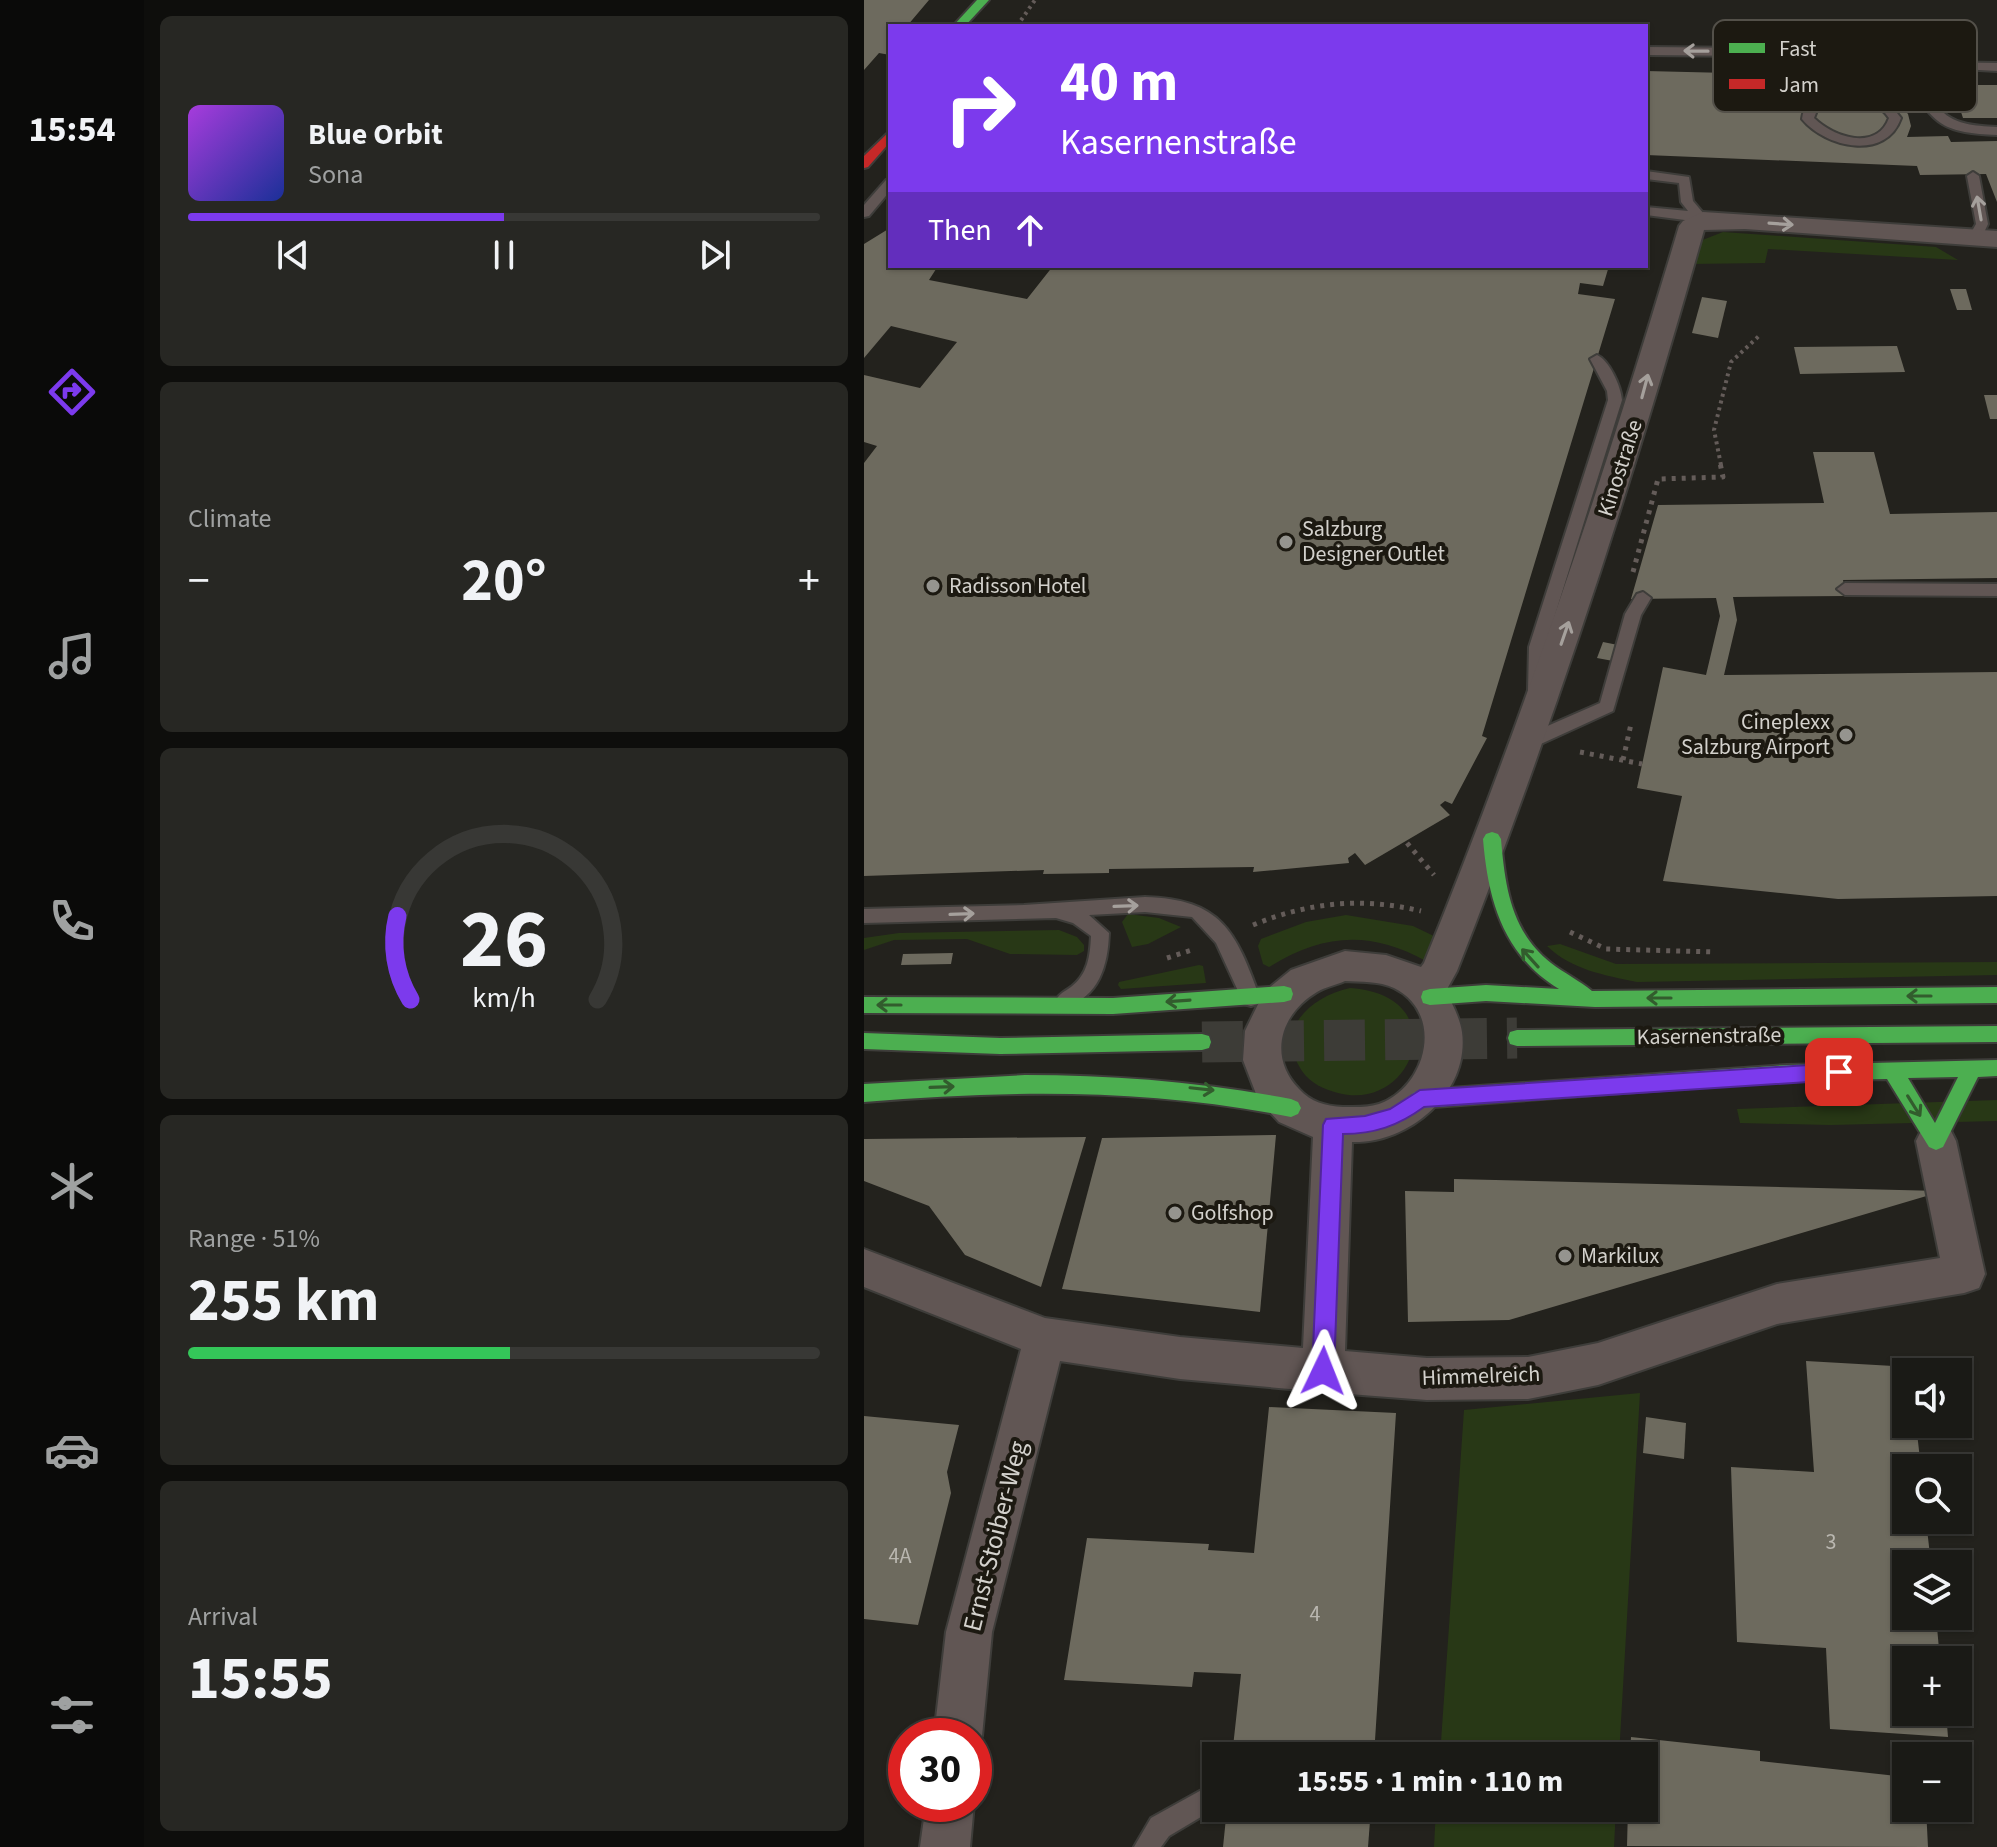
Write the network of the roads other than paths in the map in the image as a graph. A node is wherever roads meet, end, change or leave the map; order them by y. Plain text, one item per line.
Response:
1 (983, 0) edge
2 (961, 24) edge
3 (1648, 51) edge
4 (1713, 52) edge
5 (1808, 112) edge
6 (1892, 112) edge
7 (1931, 112) edge
8 (1997, 131) edge
9 (888, 137) edge
10 (864, 164) edge
11 (1648, 175) edge
12 (1973, 176) dead end
13 (888, 185) edge
14 (1648, 211) edge
15 (864, 213) edge
16 (1700, 218) junction
17 (1986, 239) edge
18 (1594, 367) dead end
19 (1845, 589) dead end
20 (1997, 590) edge
21 (1640, 600) road end
22 (1531, 730) junction
23 (1492, 839) junction
24 (1048, 911) junction
25 (864, 916) edge
26 (884, 916) junction
27 (864, 923) edge
28 (1428, 994) junction
29 (1267, 995) junction
30 (1997, 995) edge
31 (1595, 999) junction
32 (864, 1005) edge
33 (1051, 1007) junction
34 (1997, 1034) edge
35 (1517, 1038) tunnel mouth
36 (864, 1041) edge
37 (1202, 1042) tunnel mouth
38 (1000, 1046) junction
39 (864, 1060) edge
40 (1973, 1068) junction
41 (1997, 1068) edge
42 (1892, 1070) junction
43 (864, 1093) edge
44 (1420, 1099) junction
45 (1291, 1108) junction
46 (1333, 1125) junction
47 (1936, 1141) junction
48 (864, 1268) edge
49 (1045, 1338) junction
50 (1323, 1371) junction
51 (960, 1718) edge
52 (1202, 1802) edge
53 (948, 1822) edge
54 (945, 1847) edge
55 (1146, 1847) edge

1 - 2 main road
4 -> 3 lane
5 - 6 lane
7 - 8 lane
9 - 10 main road
11 - 16 lane
17 -> 12 lane
13 - 15 lane
14 - 16 lane
16 -> 17 street
22 -> 16 street, Kinostraße
18 - 22 lane
19 - 20 lane
21 - 22 lane
22 - 23 street, Kinostraße
23 - 28 street, Kinostraße
31 -> 23 main road
26 -> 24 lane
24 -> 29 lane
24 - 33 lane
25 - 26 lane
26 - 27 lane
28 - 29 street
28 - 31 main road
28 - 44 street
29 -> 33 main road
29 - 45 street
30 -> 31 main road
33 -> 32 main road
34 - 35 main road, Kasernenstraße
36 - 38 main road
37 - 38 main road
38 - 39 main road
40 - 41 main road
40 - 42 main road
40 - 47 main road
42 - 44 main road
42 -> 47 main road
43 -> 45 main road
44 - 46 street
45 - 46 street
46 - 50 street
47 - 50 street, Himmelreich
48 - 49 street, Himmelreich
49 - 50 street, Himmelreich
49 - 51 street, Ernst-Stoiber-Weg
52 - 55 lane
53 - 54 street

